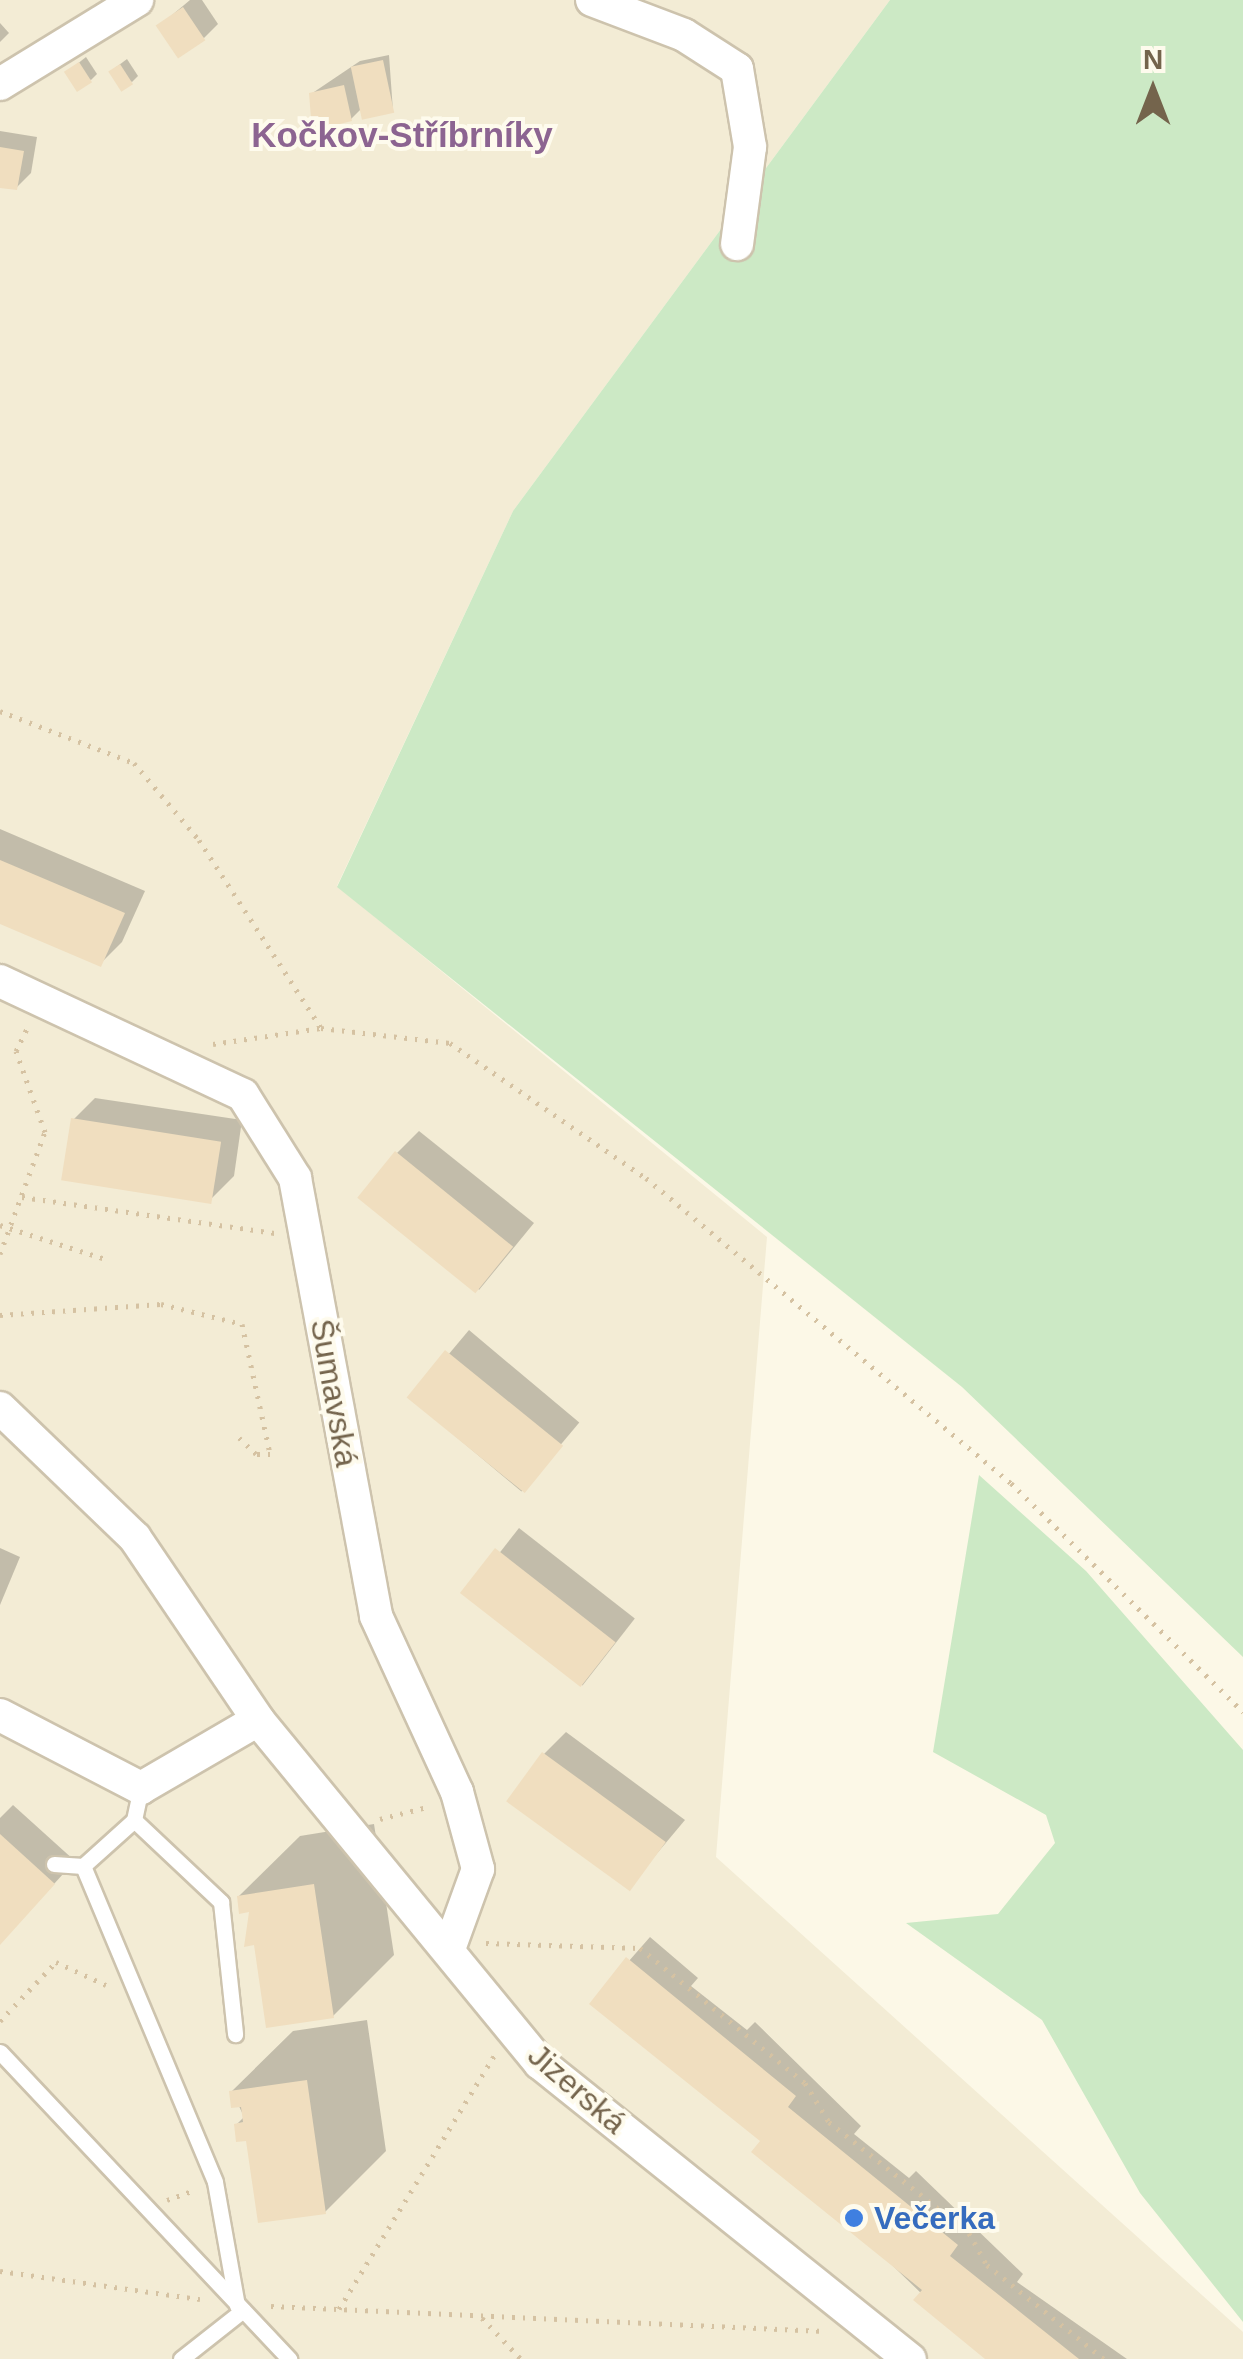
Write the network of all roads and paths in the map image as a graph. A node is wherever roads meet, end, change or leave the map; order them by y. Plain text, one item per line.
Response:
1 (137, 0) edge
2 (592, 0) edge
3 (0, 84) edge
4 (737, 244) dead end
5 (0, 711) edge
6 (0, 981) edge
7 (40, 998) junction
8 (321, 1028) junction
9 (166, 1051) junction
10 (22, 1198) junction
11 (0, 1224) edge
12 (10, 1229) junction
13 (305, 1237) junction
14 (0, 1254) edge
15 (103, 1258) dead end
16 (0, 1315) edge
17 (0, 1408) edge
18 (236, 1435) dead end
19 (1243, 1712) edge
20 (0, 1715) edge
21 (258, 1720) junction
22 (459, 1800) junction
23 (137, 1804) junction
24 (347, 1827) junction
25 (54, 1864) dead end
26 (83, 1866) junction
27 (448, 1949) junction
28 (139, 2000) junction
29 (0, 2021) edge
30 (512, 2028) junction
31 (235, 2034) dead end
32 (0, 2052) edge
33 (215, 2182) junction
34 (147, 2208) junction
35 (0, 2271) edge
36 (240, 2307) junction
37 (339, 2309) junction
38 (480, 2316) junction
39 (881, 2334) junction
40 (181, 2359) edge
41 (288, 2359) edge
42 (521, 2359) edge
43 (910, 2359) edge
44 (1104, 2359) edge

1 - 3 street
2 - 4 street
5 - 8 path
6 - 7 street, Šumavská
7 - 9 street, Šumavská
7 - 10 path
8 - 9 path
8 - 19 path
9 - 13 street, Šumavská
10 - 12 path
10 - 13 path
11 - 12 path
12 - 14 path
12 - 15 path
13 - 22 street, Šumavská
16 - 18 path
17 - 21 street, Jizerská
20 - 23 street
21 - 23 street
21 - 24 street, Jizerská
22 - 24 path
22 - 27 street, Šumavská
23 - 26 lane
23 - 31 lane
24 - 27 street, Jizerská
25 - 26 lane
26 - 28 lane
27 - 30 street, Jizerská
27 - 44 path
28 - 29 path
28 - 33 lane
30 - 37 path
30 - 39 street, Jizerská
32 - 34 lane
33 - 34 path
33 - 36 lane
34 - 36 lane
35 - 36 path
36 - 37 path
36 - 40 lane
36 - 41 lane
37 - 38 path
38 - 39 path
38 - 42 path
39 - 43 street, Jizerská

